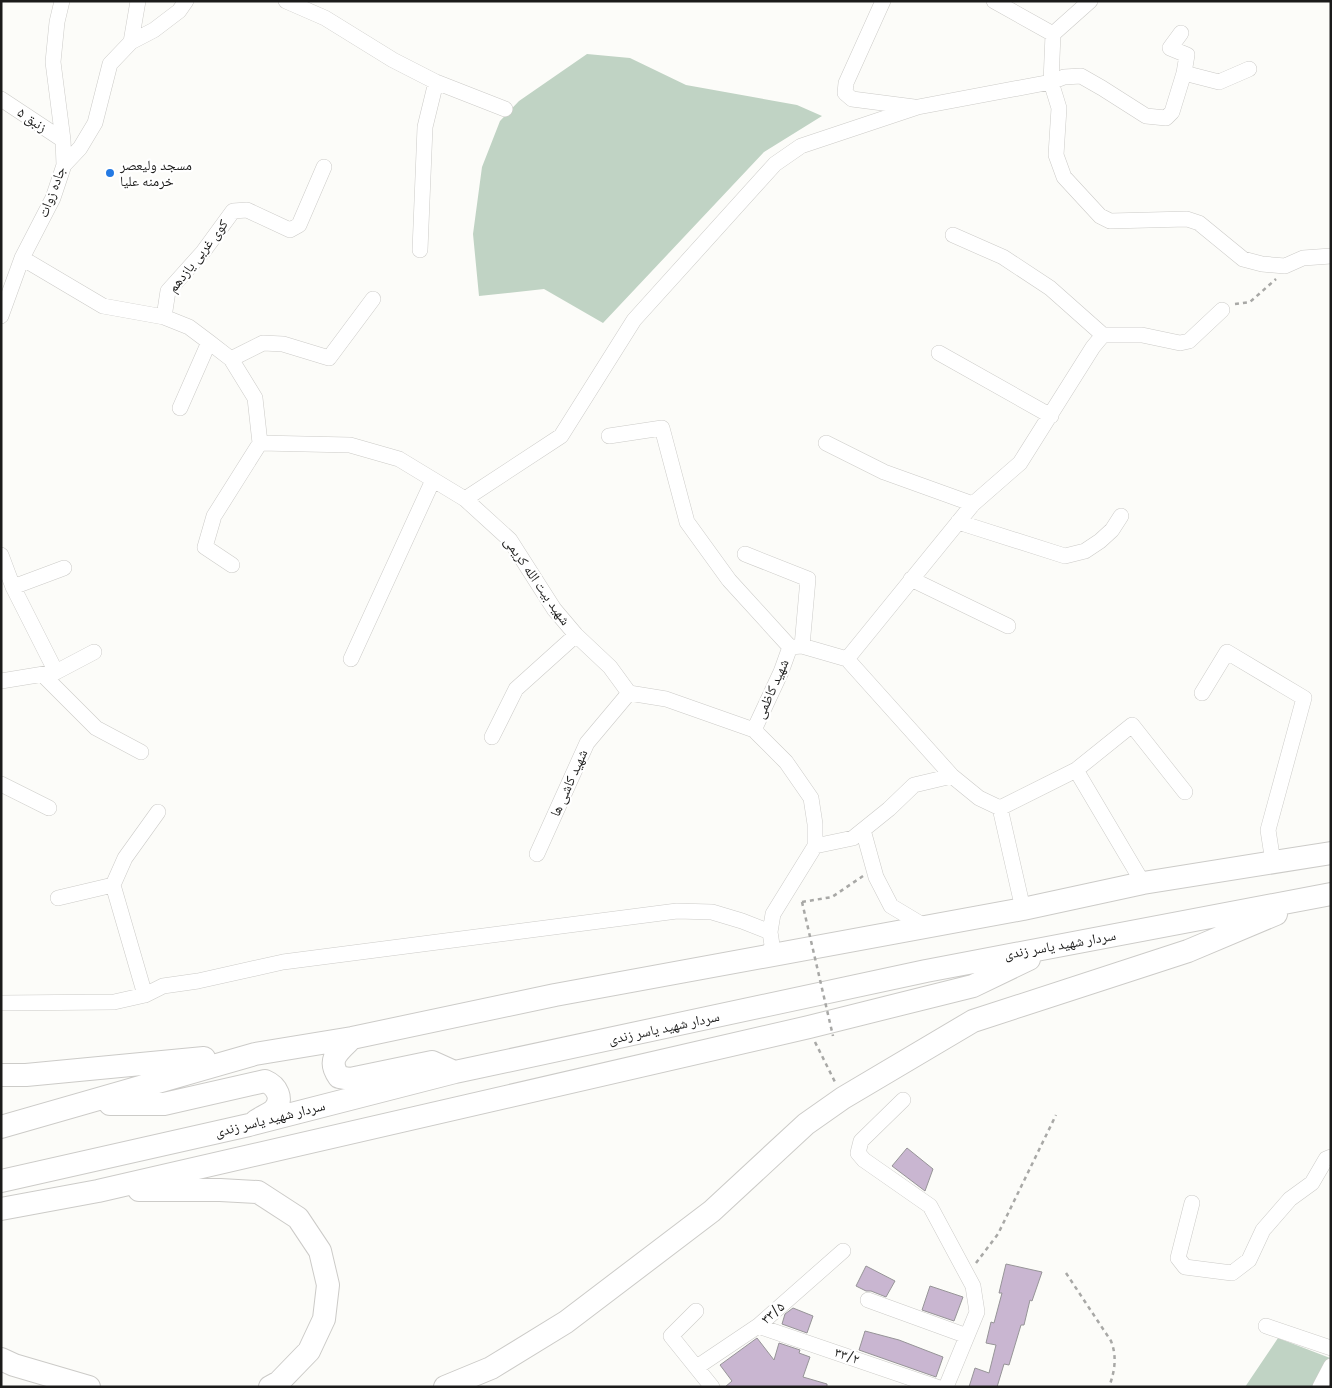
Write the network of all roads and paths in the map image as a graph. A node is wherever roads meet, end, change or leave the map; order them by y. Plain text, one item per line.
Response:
1 (62, 1) edge
2 (138, 1) edge
3 (186, 1) edge
4 (286, 1) edge
5 (883, 1) edge
6 (994, 1) edge
7 (1090, 1) edge
8 (1181, 33) dead end
9 (1053, 34) junction
10 (131, 42) junction
11 (1249, 69) dead end
12 (1184, 73) junction
13 (436, 82) junction
14 (1051, 82) junction
15 (1, 99) edge
16 (918, 107) junction
17 (505, 109) dead end
18 (63, 140) junction
19 (64, 165) junction
20 (324, 167) dead end
21 (953, 235) dead end
22 (420, 250) dead end
23 (1331, 256) edge
24 (22, 258) junction
25 (1277, 278) dead end
26 (373, 299) dead end
27 (1222, 310) joint
28 (1, 316) edge
29 (164, 317) junction
30 (1103, 335) junction
31 (209, 342) junction
32 (939, 353) dead end
33 (231, 360) junction
34 (180, 408) dead end
35 (1051, 416) junction
36 (609, 436) dead end
37 (260, 443) junction
38 (826, 443) dead end
39 (433, 480) junction
40 (465, 499) junction
41 (973, 504) junction
42 (1121, 516) dead end
43 (958, 522) junction
44 (744, 554) dead end
45 (1, 555) edge
46 (232, 565) dead end
47 (64, 568) dead end
48 (911, 579) junction
49 (13, 587) junction
50 (1008, 626) dead end
51 (576, 635) junction
52 (796, 647) junction
53 (94, 652) dead end
54 (351, 659) dead end
55 (847, 659) junction
56 (49, 673) junction
57 (1, 681) edge
58 (629, 693) junction
59 (1202, 693) dead end
60 (754, 730) junction
61 (492, 737) dead end
62 (141, 752) dead end
63 (1076, 770) junction
64 (952, 776) junction
65 (1, 784) edge
66 (1185, 792) dead end
67 (49, 808) dead end
68 (1000, 808) junction
69 (158, 812) dead end
70 (863, 830) junction
71 (815, 846) junction
72 (1331, 853) edge
73 (537, 854) dead end
74 (1273, 862) junction
75 (874, 868) junction
76 (1143, 883) junction
77 (113, 885) junction
78 (1331, 894) edge
79 (58, 898) dead end
80 (1309, 900) junction
81 (1023, 909) junction
82 (926, 927) junction
83 (770, 932) junction
84 (1059, 945) junction
85 (768, 956) junction
86 (145, 994) junction
87 (1, 1003) edge
88 (809, 1027) junction
89 (833, 1036) dead end
90 (352, 1038) junction
91 (255, 1054) junction
92 (455, 1072) junction
93 (1, 1075) edge
94 (843, 1098) junction
95 (903, 1100) dead end
96 (84, 1104) junction
97 (1056, 1115) dead end
98 (8, 1124) edge
99 (249, 1125) junction
100 (1331, 1157) edge
101 (1, 1181) edge
102 (98, 1191) junction
103 (1192, 1203) dead end
104 (1, 1209) edge
105 (844, 1250) dead end
106 (1066, 1273) dead end
107 (967, 1274) junction
108 (868, 1300) dead end
109 (696, 1311) dead end
110 (758, 1326) junction
111 (1266, 1326) dead end
112 (967, 1336) junction
113 (1331, 1348) edge
114 (1, 1360) edge
115 (1331, 1366) edge
116 (696, 1367) junction
117 (88, 1387) edge
118 (270, 1387) edge
119 (445, 1387) edge
120 (712, 1387) edge
121 (937, 1387) edge
122 (946, 1387) edge
123 (1109, 1387) edge
124 (1320, 1387) edge

1 - 18 street, جاده زوات
2 - 10 street
3 - 10 street
4 - 13 street
5 - 16 street
6 - 9 street
7 - 9 street
8 - 12 street
9 - 14 street
10 - 19 street
11 - 12 street
12 - 14 street
13 - 17 street
13 - 22 street
14 - 16 street
14 - 23 street
15 - 18 street, زنبق ۵
16 - 40 street
18 - 19 street, جاده زوات
19 - 24 street, جاده زوات
20 - 29 street, کوی غربی یازدهم
21 - 30 street
24 - 28 street, جاده زوات
24 - 29 street
25 - 27 path
26 - 33 street
27 - 30 street
29 - 31 street
30 - 35 street
31 - 33 street
31 - 34 street
32 - 35 street
33 - 37 street
35 - 41 street
36 - 52 street
37 - 39 street, شهید بیت الله کریمی
37 - 46 street
38 - 41 street
39 - 40 street, شهید بیت الله کریمی
39 - 54 street
40 - 51 street, شهید بیت الله کریمی
41 - 43 street
42 - 43 street
43 - 48 street
44 - 52 street
45 - 49 street
47 - 49 street
48 - 50 street
48 - 55 street
49 - 56 street
51 - 58 street, شهید بیت الله کریمی
51 - 61 street
52 - 55 street, شهید کاظمی
52 - 60 street, شهید کاظمی
53 - 56 street
55 - 64 street
56 - 57 street
56 - 62 street
58 - 60 street
58 - 73 street, شهید کاشی ها
59 - 74 street
60 - 71 street
63 - 66 street
63 - 68 street
63 - 76 street
64 - 68 street
64 - 70 street
65 - 67 street
68 - 81 street
69 - 77 street
70 - 71 street
70 - 75 street
71 - 83 street
72 - 74 highway
74 - 76 highway
75 - 82 street
75 - 89 path, bridge
76 - 81 highway
77 - 79 street
77 - 86 street
78 - 80 highway, سردار شهید یاسر زندی
80 - 84 highway, سردار شهید یاسر زندی
80 - 94 highway
81 - 82 highway
82 - 85 highway
83 - 85 street
83 - 86 street
84 - 88 highway
84 - 92 highway, سردار شهید یاسر زندی
85 - 90 highway
86 - 87 street
88 - 94 path
88 - 102 highway
90 - 91 highway
90 - 92 highway
91 - 93 highway
91 - 96 highway
92 - 99 highway, سردار شهید یاسر زندی
94 - 119 highway
95 - 107 street
96 - 98 highway
96 - 99 highway
97 - 107 path
99 - 101 highway, سردار شهید یاسر زندی
100 - 103 street
102 - 104 highway
102 - 118 highway
105 - 110 street, ۳۳/۵
106 - 123 path
107 - 112 street
108 - 112 street
109 - 116 street
110 - 116 street, ۳۳/۵
110 - 121 street, ۳۳/۲
111 - 113 street
112 - 122 street
114 - 117 highway
115 - 124 street
116 - 120 street

